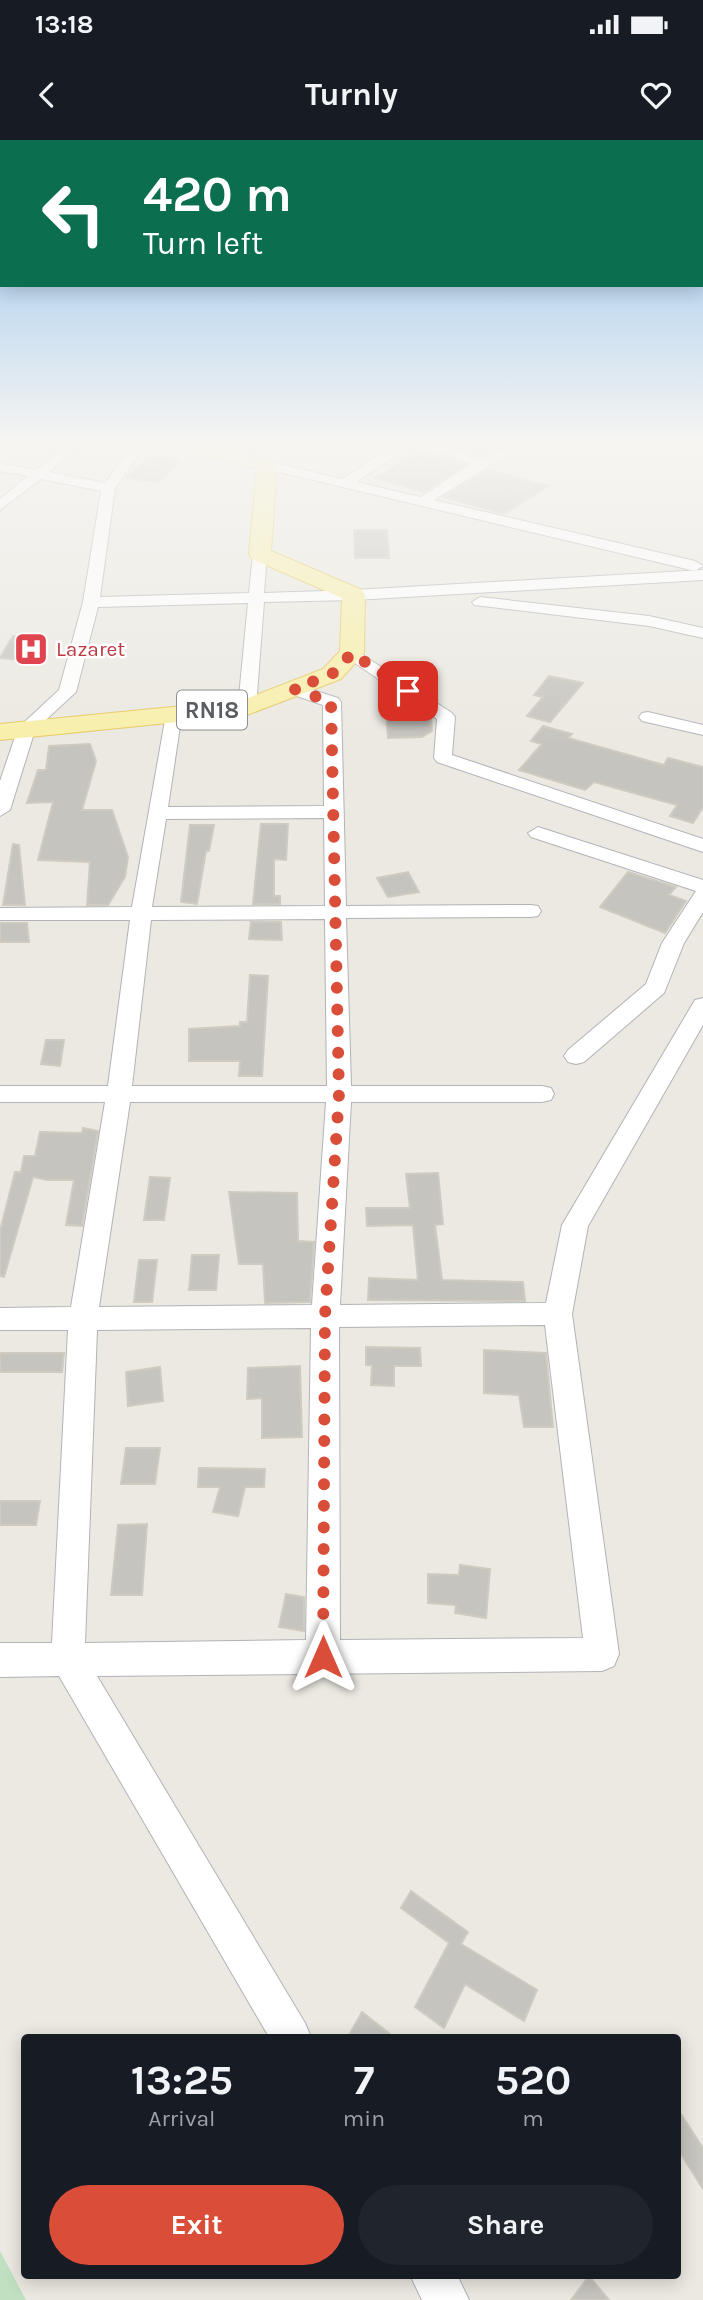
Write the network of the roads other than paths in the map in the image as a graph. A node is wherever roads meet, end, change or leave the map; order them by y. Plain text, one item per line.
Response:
1 (100, 543) edge
2 (261, 543) edge
3 (596, 543) edge
4 (260, 554) junction
5 (703, 568) edge
6 (703, 575) edge
7 (354, 595) junction
8 (256, 598) junction
9 (91, 602) junction
10 (703, 633) edge
11 (352, 653) junction
12 (294, 689) junction
13 (247, 708) junction
14 (173, 713) junction
15 (648, 717) dead end
16 (27, 728) junction
17 (703, 730) edge
18 (0, 732) edge
19 (0, 810) edge
20 (334, 812) junction
21 (157, 813) junction
22 (538, 833) dead end
23 (702, 845) edge
24 (703, 887) edge
25 (703, 896) edge
26 (531, 911) dead end
27 (335, 912) junction
28 (141, 913) junction
29 (0, 914) edge
30 (703, 1005) edge
31 (576, 1056) dead end
32 (119, 1093) junction
33 (0, 1094) edge
34 (339, 1094) junction
35 (542, 1094) dead end
36 (558, 1314) junction
37 (325, 1316) junction
38 (83, 1318) junction
39 (0, 1319) edge
40 (323, 1657) junction
41 (68, 1659) junction
42 (0, 1660) edge
43 (289, 2034) edge
44 (434, 2279) edge
45 (447, 2300) edge

1 - 9 street
2 - 4 main road
3 - 5 street
4 - 7 main road
4 - 8 street
6 - 7 street
7 - 8 street
7 - 10 street
7 - 11 main road
8 - 9 street
8 - 13 street
9 - 16 street
11 - 12 main road, RN18
11 - 23 street
12 - 13 main road, RN18
12 - 20 street
13 - 14 main road, RN18
14 - 16 main road, RN18
14 - 21 street
15 - 17 street
16 - 18 main road, RN18
16 - 19 street
20 - 21 street
20 - 27 street
21 - 28 street
22 - 24 street
25 - 31 street
26 - 27 street
27 - 28 street
27 - 34 street
28 - 29 street
28 - 32 street
30 - 36 street
32 - 33 street
32 - 34 street
32 - 38 street
34 - 35 street
34 - 37 street
36 - 37 street
36 - 40 street
37 - 38 street
37 - 40 street
38 - 39 street
38 - 41 street
40 - 41 street
41 - 42 street
41 - 43 street
44 - 45 street

